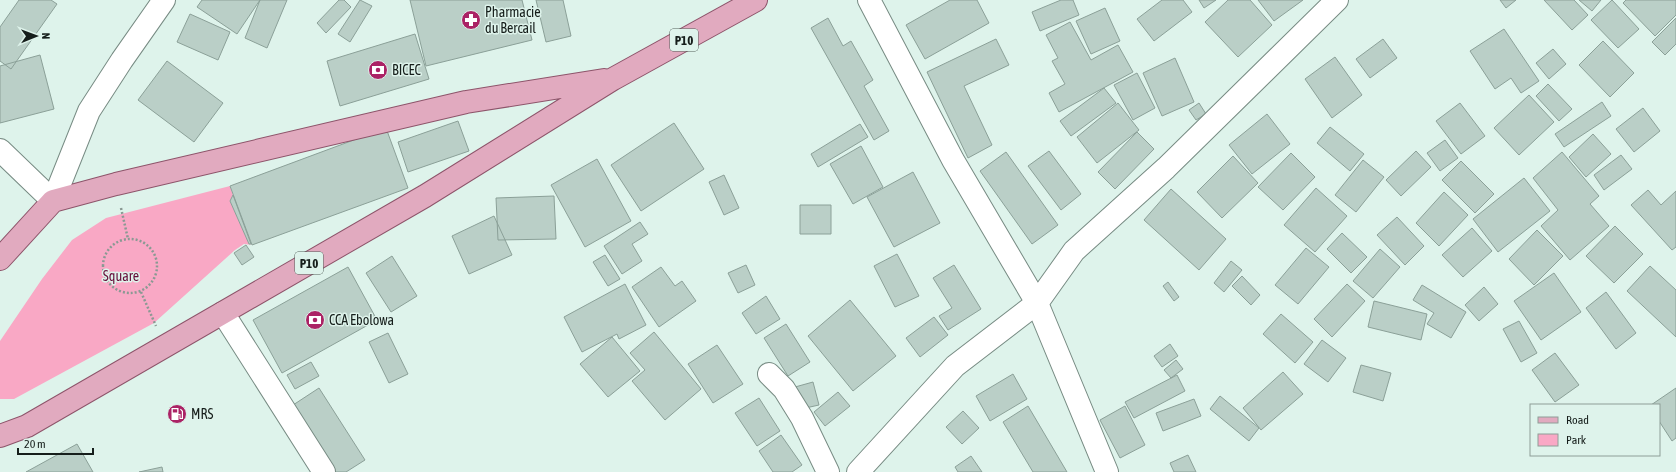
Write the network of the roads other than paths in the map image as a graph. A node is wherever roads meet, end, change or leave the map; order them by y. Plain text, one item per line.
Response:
1 (164, 0) edge
2 (756, 0) edge
3 (869, 0) edge
4 (1337, 0) edge
5 (613, 79) junction
6 (0, 150) edge
7 (53, 201) junction
8 (0, 259) edge
9 (1037, 303) junction
10 (223, 313) junction
11 (769, 374) dead end
12 (0, 436) edge
13 (324, 472) edge
14 (828, 472) edge
15 (858, 472) edge
16 (1107, 472) edge

1 - 7 street
2 - 5 main road, P10
3 - 9 street
4 - 9 street
5 - 7 main road, P10
5 - 10 main road, P10
6 - 7 street
7 - 8 main road
9 - 15 street
9 - 16 street
10 - 12 main road, P10
10 - 13 street
11 - 14 street

